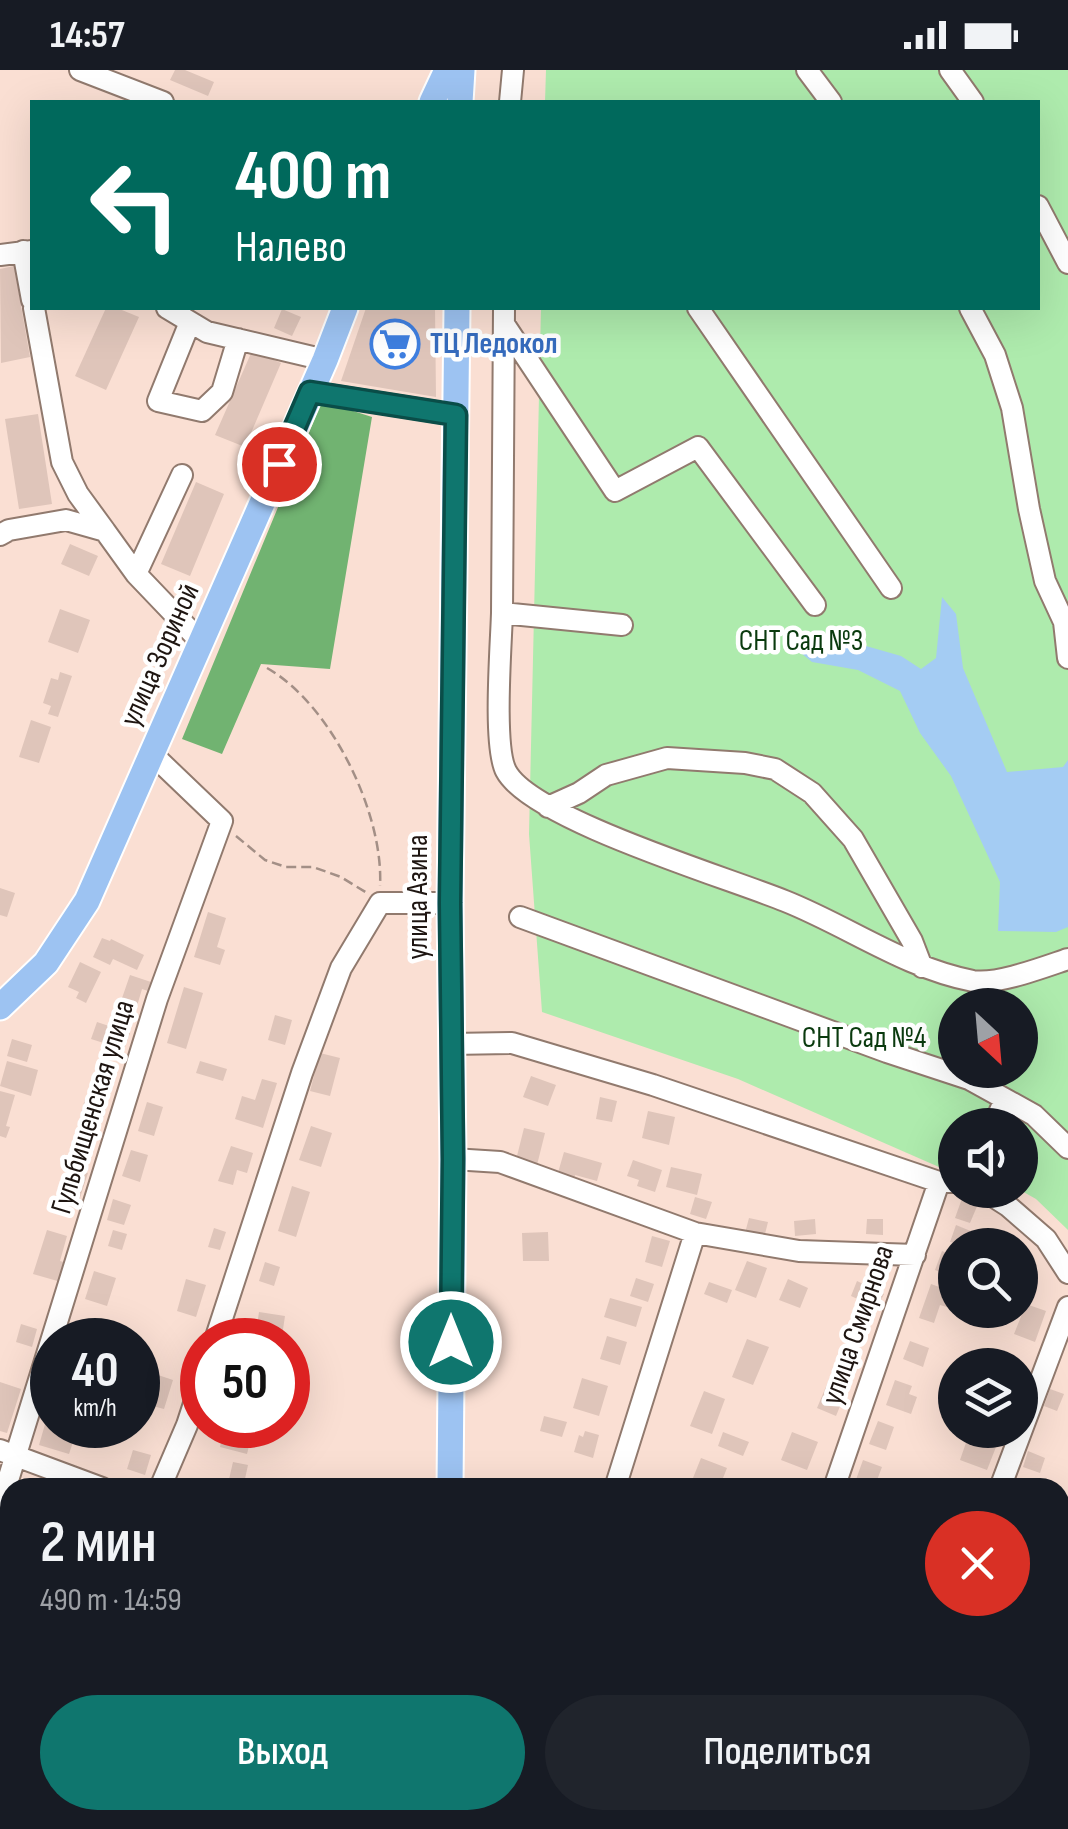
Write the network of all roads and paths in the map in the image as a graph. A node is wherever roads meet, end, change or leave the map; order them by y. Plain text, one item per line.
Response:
1 (80, 70) edge
2 (447, 70) edge
3 (462, 70) edge
4 (513, 70) edge
5 (807, 70) edge
6 (950, 70) edge
7 (158, 100) edge
8 (433, 100) edge
9 (460, 100) edge
10 (510, 100) edge
11 (830, 100) edge
12 (972, 100) edge
13 (1040, 210) edge
14 (28, 251) edge
15 (0, 255) edge
16 (1068, 263) edge
17 (34, 310) edge
18 (169, 310) edge
19 (344, 310) edge
20 (457, 310) edge
21 (699, 310) edge
22 (971, 310) edge
23 (504, 316) edge
24 (190, 322) junction
25 (238, 339) junction
26 (324, 360) junction
27 (310, 392) junction
28 (456, 415) junction
29 (182, 475) dead end
30 (105, 531) junction
31 (0, 534) edge
32 (136, 574) junction
33 (892, 588) dead end
34 (816, 605) dead end
35 (502, 613) junction
36 (1066, 620) edge
37 (622, 625) dead end
38 (200, 642) junction
39 (1068, 658) edge
40 (266, 668) dead end
41 (152, 754) junction
42 (548, 806) junction
43 (222, 821) junction
44 (380, 903) junction
45 (450, 903) junction
46 (520, 917) dead end
47 (1068, 959) edge
48 (922, 967) junction
49 (0, 1005) edge
50 (451, 1044) junction
51 (1005, 1099) junction
52 (1001, 1108) edge
53 (1068, 1148) edge
54 (453, 1159) junction
55 (938, 1179) edge
56 (938, 1202) edge
57 (1010, 1208) edge
58 (695, 1234) junction
59 (914, 1255) junction
60 (1068, 1273) edge
61 (1068, 1307) edge
62 (222, 1318) edge
63 (180, 1441) edge
64 (8, 1453) edge
65 (4, 1478) edge
66 (75, 1478) edge
67 (164, 1478) edge
68 (450, 1478) edge
69 (618, 1478) edge
70 (837, 1478) edge
71 (1004, 1478) edge

1 - 7 street
2 - 8 main road
3 - 9 main road
4 - 10 street
5 - 11 street
6 - 12 street
13 - 16 street
14 - 15 street
17 - 30 street
18 - 24 street
19 - 26 main road, улица Зориной
20 - 28 main road, улица Азина
21 - 33 street
22 - 36 street
23 - 34 street
23 - 35 street
24 - 25 street
24 - 25 street
25 - 26 street
26 - 27 main road, улица Зориной
27 - 28 street
27 - 38 main road, улица Зориной
28 - 45 main road, улица Азина
29 - 32 street
30 - 31 street
30 - 32 street
32 - 38 street
35 - 37 street
35 - 42 street
36 - 39 street
38 - 41 main road, улица Зориной
40 - 44 path
41 - 43 street
41 - 49 main road, улица Зориной
42 - 48 street
42 - 48 street
43 - 44 path
43 - 64 street, Гульбищенская улица
44 - 45 street
44 - 62 street
45 - 50 main road, улица Азина
46 - 51 street
47 - 48 street
50 - 54 main road, улица Азина
50 - 55 street
51 - 52 street
51 - 53 street
54 - 58 street
54 - 68 main road, улица Азина
56 - 59 street, улица Смирнова
57 - 60 street
58 - 59 street
58 - 69 street
59 - 70 street, улица Смирнова
61 - 71 street
63 - 67 street
64 - 65 street, Гульбищенская улица
64 - 66 street

